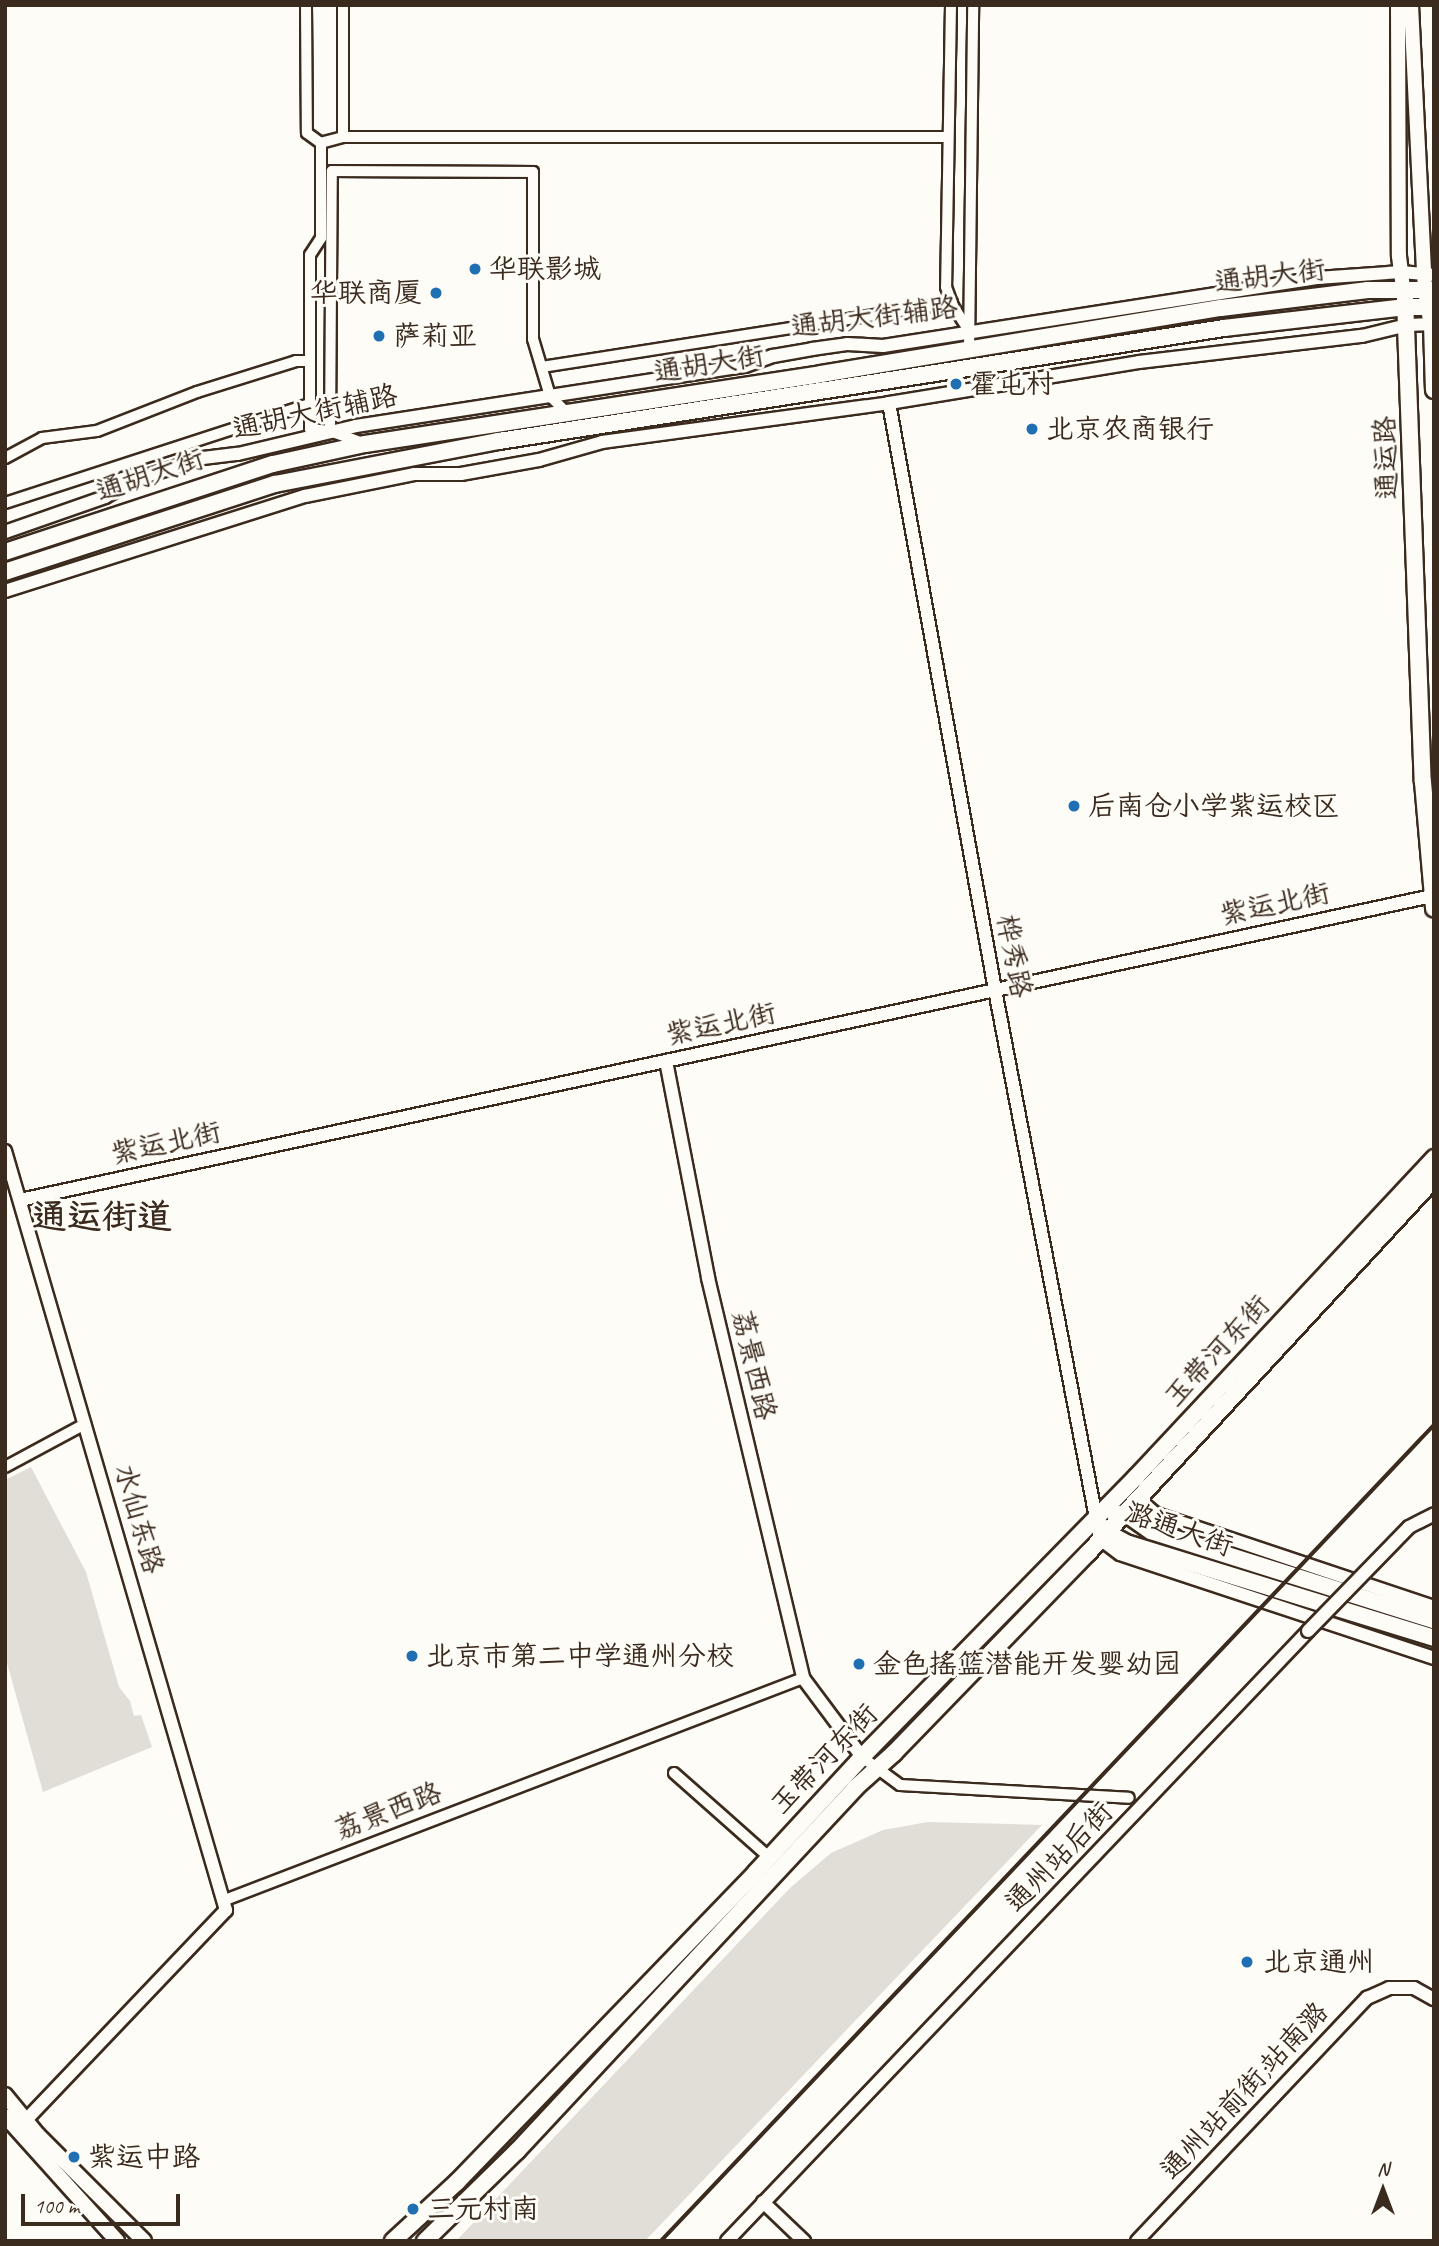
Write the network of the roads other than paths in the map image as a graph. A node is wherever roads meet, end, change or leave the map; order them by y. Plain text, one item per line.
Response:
1 (306, 5) edge
2 (343, 5) edge
3 (950, 5) edge
4 (973, 5) edge
5 (1398, 5) edge
6 (1411, 5) edge
7 (1406, 34) junction
8 (343, 136) junction
9 (948, 136) junction
10 (321, 143) junction
11 (1401, 272) junction
12 (1429, 282) edge
13 (1403, 290) junction
14 (952, 303) junction
15 (1406, 307) junction
16 (1432, 316) edge
17 (1407, 326) junction
18 (968, 330) junction
19 (969, 350) junction
20 (310, 361) junction
21 (542, 368) junction
22 (1434, 390) edge
23 (550, 396) junction
24 (889, 402) junction
25 (310, 404) junction
26 (567, 413) junction
27 (330, 431) junction
28 (307, 433) junction
29 (365, 444) junction
30 (5, 458) edge
31 (296, 459) junction
32 (5, 503) edge
33 (5, 532) edge
34 (5, 552) edge
35 (5, 572) edge
36 (5, 591) edge
37 (1433, 903) edge
38 (995, 990) junction
39 (666, 1061) junction
40 (5, 1151) edge
41 (1434, 1158) edge
42 (1434, 1180) edge
43 (20, 1200) junction
44 (86, 1424) junction
45 (5, 1467) edge
46 (1144, 1489) junction
47 (1125, 1513) junction
48 (1434, 1514) edge
49 (1095, 1517) junction
50 (1103, 1535) junction
51 (1434, 1607) edge
52 (1434, 1620) edge
53 (1434, 1638) edge
54 (1434, 1658) edge
55 (803, 1678) junction
56 (862, 1757) junction
57 (876, 1767) junction
58 (674, 1773) dead end
59 (1129, 1798) dead end
60 (769, 1857) junction
61 (225, 1900) junction
62 (1434, 1999) edge
63 (5, 2095) edge
64 (5, 2116) edge
65 (16, 2128) edge
66 (763, 2202) junction
67 (117, 2241) edge
68 (144, 2241) edge
69 (393, 2241) edge
70 (425, 2241) edge
71 (727, 2241) edge
72 (804, 2241) edge
73 (1137, 2241) edge

1 - 10 street
2 - 8 street
3 - 9 street
4 - 18 street
5 - 7 main road, 通运路
6 - 7 main road, 通运路
7 - 11 main road, 通运路
7 - 12 main road, 通运路
8 - 9 street
8 - 10 street
9 - 14 street
10 - 20 street
11 - 12 street, 通胡大街辅路
11 - 13 main road, 通运路
11 - 18 street, 通胡大街辅路
12 - 13 main road, 通胡大街
12 - 16 main road, 通运路
13 - 15 main road, 通运路
13 - 19 main road, 通胡大街
14 - 18 street
14 - 21 street
15 - 16 main road, 通胡大街
15 - 17 main road, 通运路
15 - 35 main road, 通胡大街
16 - 17 street
16 - 22 main road, 通运路
17 - 24 street
17 - 37 main road, 通运路
18 - 19 street
18 - 23 street, 通胡大街辅路
19 - 26 main road, 通胡大街
20 - 25 street
20 - 30 street
21 - 23 street
21 - 27 street
23 - 26 street
23 - 27 street, 通胡大街辅路
24 - 36 street
24 - 38 street, 桦秀路
25 - 28 street
25 - 32 street
26 - 29 main road, 通胡大街
27 - 28 street, 通胡大街辅路
27 - 29 street
28 - 31 street
28 - 33 street, 通胡大街辅路
29 - 31 main road, 通胡大街
31 - 34 main road, 通胡大街
37 - 38 street, 紫运北街
38 - 39 street, 紫运北街
38 - 49 street, 桦秀路
39 - 43 street, 紫运北街
39 - 55 street, 荔景西路
40 - 43 street, 水仙东路
41 - 49 main road, 玉带河东街
42 - 46 main road, 玉带河东街
43 - 44 street, 水仙东路
44 - 45 street
44 - 61 street, 水仙东路
46 - 47 main road, 玉带河东街
46 - 51 street
47 - 49 main road, 潞通大街
47 - 50 main road, 玉带河东街
47 - 52 main road, 潞通大街
48 - 66 street, 通州站后街, bridge
49 - 50 main road, 潞通大街
49 - 56 main road, 玉带河东街
50 - 53 main road, 潞通大街
50 - 54 street
50 - 57 main road, 玉带河东街
55 - 56 street, 荔景西路
55 - 61 street, 荔景西路
56 - 57 street
56 - 60 main road, 玉带河东街
57 - 59 street
57 - 70 main road, 玉带河东街
58 - 60 street
60 - 69 main road, 玉带河东街
61 - 65 street
62 - 73 street, 通州站前街;站南潞
63 - 65 main road
64 - 65 main road
65 - 67 main road
65 - 68 main road
66 - 71 street, 通州站后街
66 - 72 street

